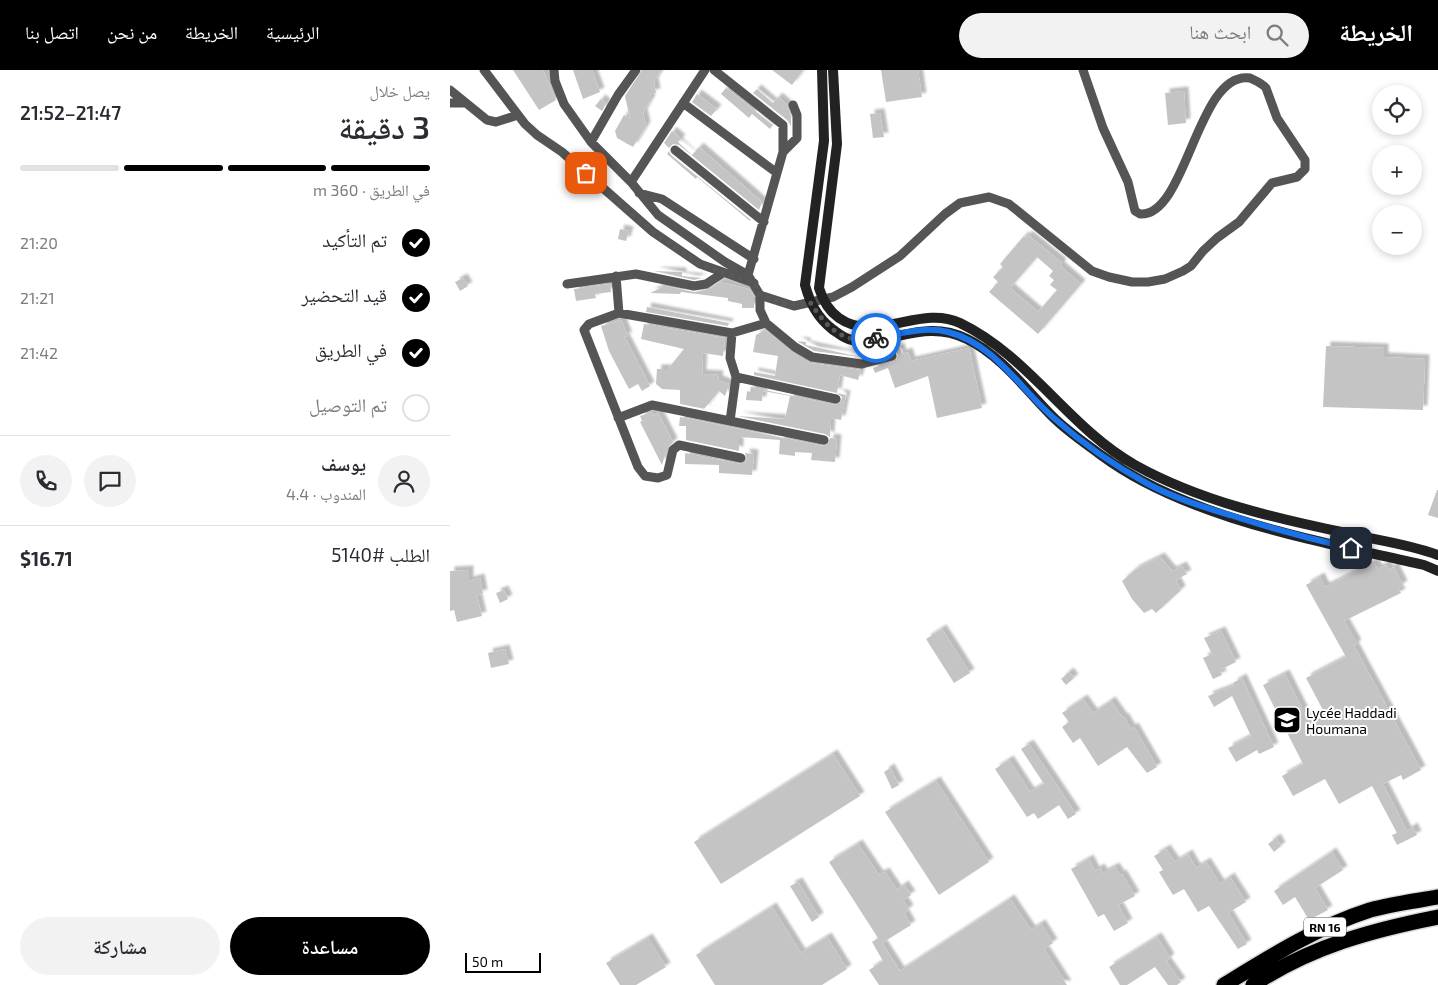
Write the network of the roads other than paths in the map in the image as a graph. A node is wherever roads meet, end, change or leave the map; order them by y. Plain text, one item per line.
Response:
1 (484, 70) edge
2 (554, 70) edge
3 (636, 70) edge
4 (705, 70) edge
5 (714, 70) edge
6 (822, 70) edge
7 (834, 70) edge
8 (1083, 70) edge
9 (450, 90) edge
10 (464, 103) junction
11 (683, 103) junction
12 (450, 104) edge
13 (793, 106) dead end
14 (518, 115) junction
15 (591, 142) junction
16 (675, 150) dead end
17 (783, 152) junction
18 (777, 173) junction
19 (631, 182) junction
20 (640, 193) junction
21 (764, 222) junction
22 (754, 259) junction
23 (723, 273) junction
24 (748, 275) junction
25 (616, 276) junction
26 (754, 283) junction
27 (567, 284) dead end
28 (760, 295) junction
29 (822, 299) junction
30 (810, 302) junction
31 (619, 313) junction
32 (766, 323) junction
33 (732, 333) junction
34 (892, 356) dead end
35 (736, 377) junction
36 (836, 399) dead end
37 (618, 418) junction
38 (730, 421) junction
39 (824, 440) dead end
40 (741, 458) dead end
41 (1438, 555) edge
42 (1438, 571) edge
43 (1438, 897) edge
44 (1438, 917) edge
45 (1230, 984) edge
46 (1253, 985) edge

1 - 14 street
2 - 15 street
3 - 15 street
4 - 11 street
5 - 17 street
6 - 30 street
7 - 29 street
8 - 29 street
9 - 10 street
10 - 12 street
10 - 14 street
11 - 18 street
11 - 19 street
13 - 17 street
14 - 23 street
15 - 19 street
16 - 21 street
17 - 18 street
18 - 21 street
19 - 20 street
20 - 22 street
20 - 24 street
21 - 22 street
22 - 24 street
23 - 25 street
23 - 26 street
24 - 26 street
25 - 27 street
25 - 31 street
26 - 28 street
28 - 30 street
28 - 32 street
29 - 30 street
29 - 41 street
30 - 42 street
31 - 33 street
31 - 37 street
32 - 33 street
32 - 34 street
33 - 35 street
35 - 36 street
35 - 38 street
37 - 38 street
37 - 40 street
38 - 39 street
43 - 45 highway, RN 16
44 - 46 highway, RN 16

